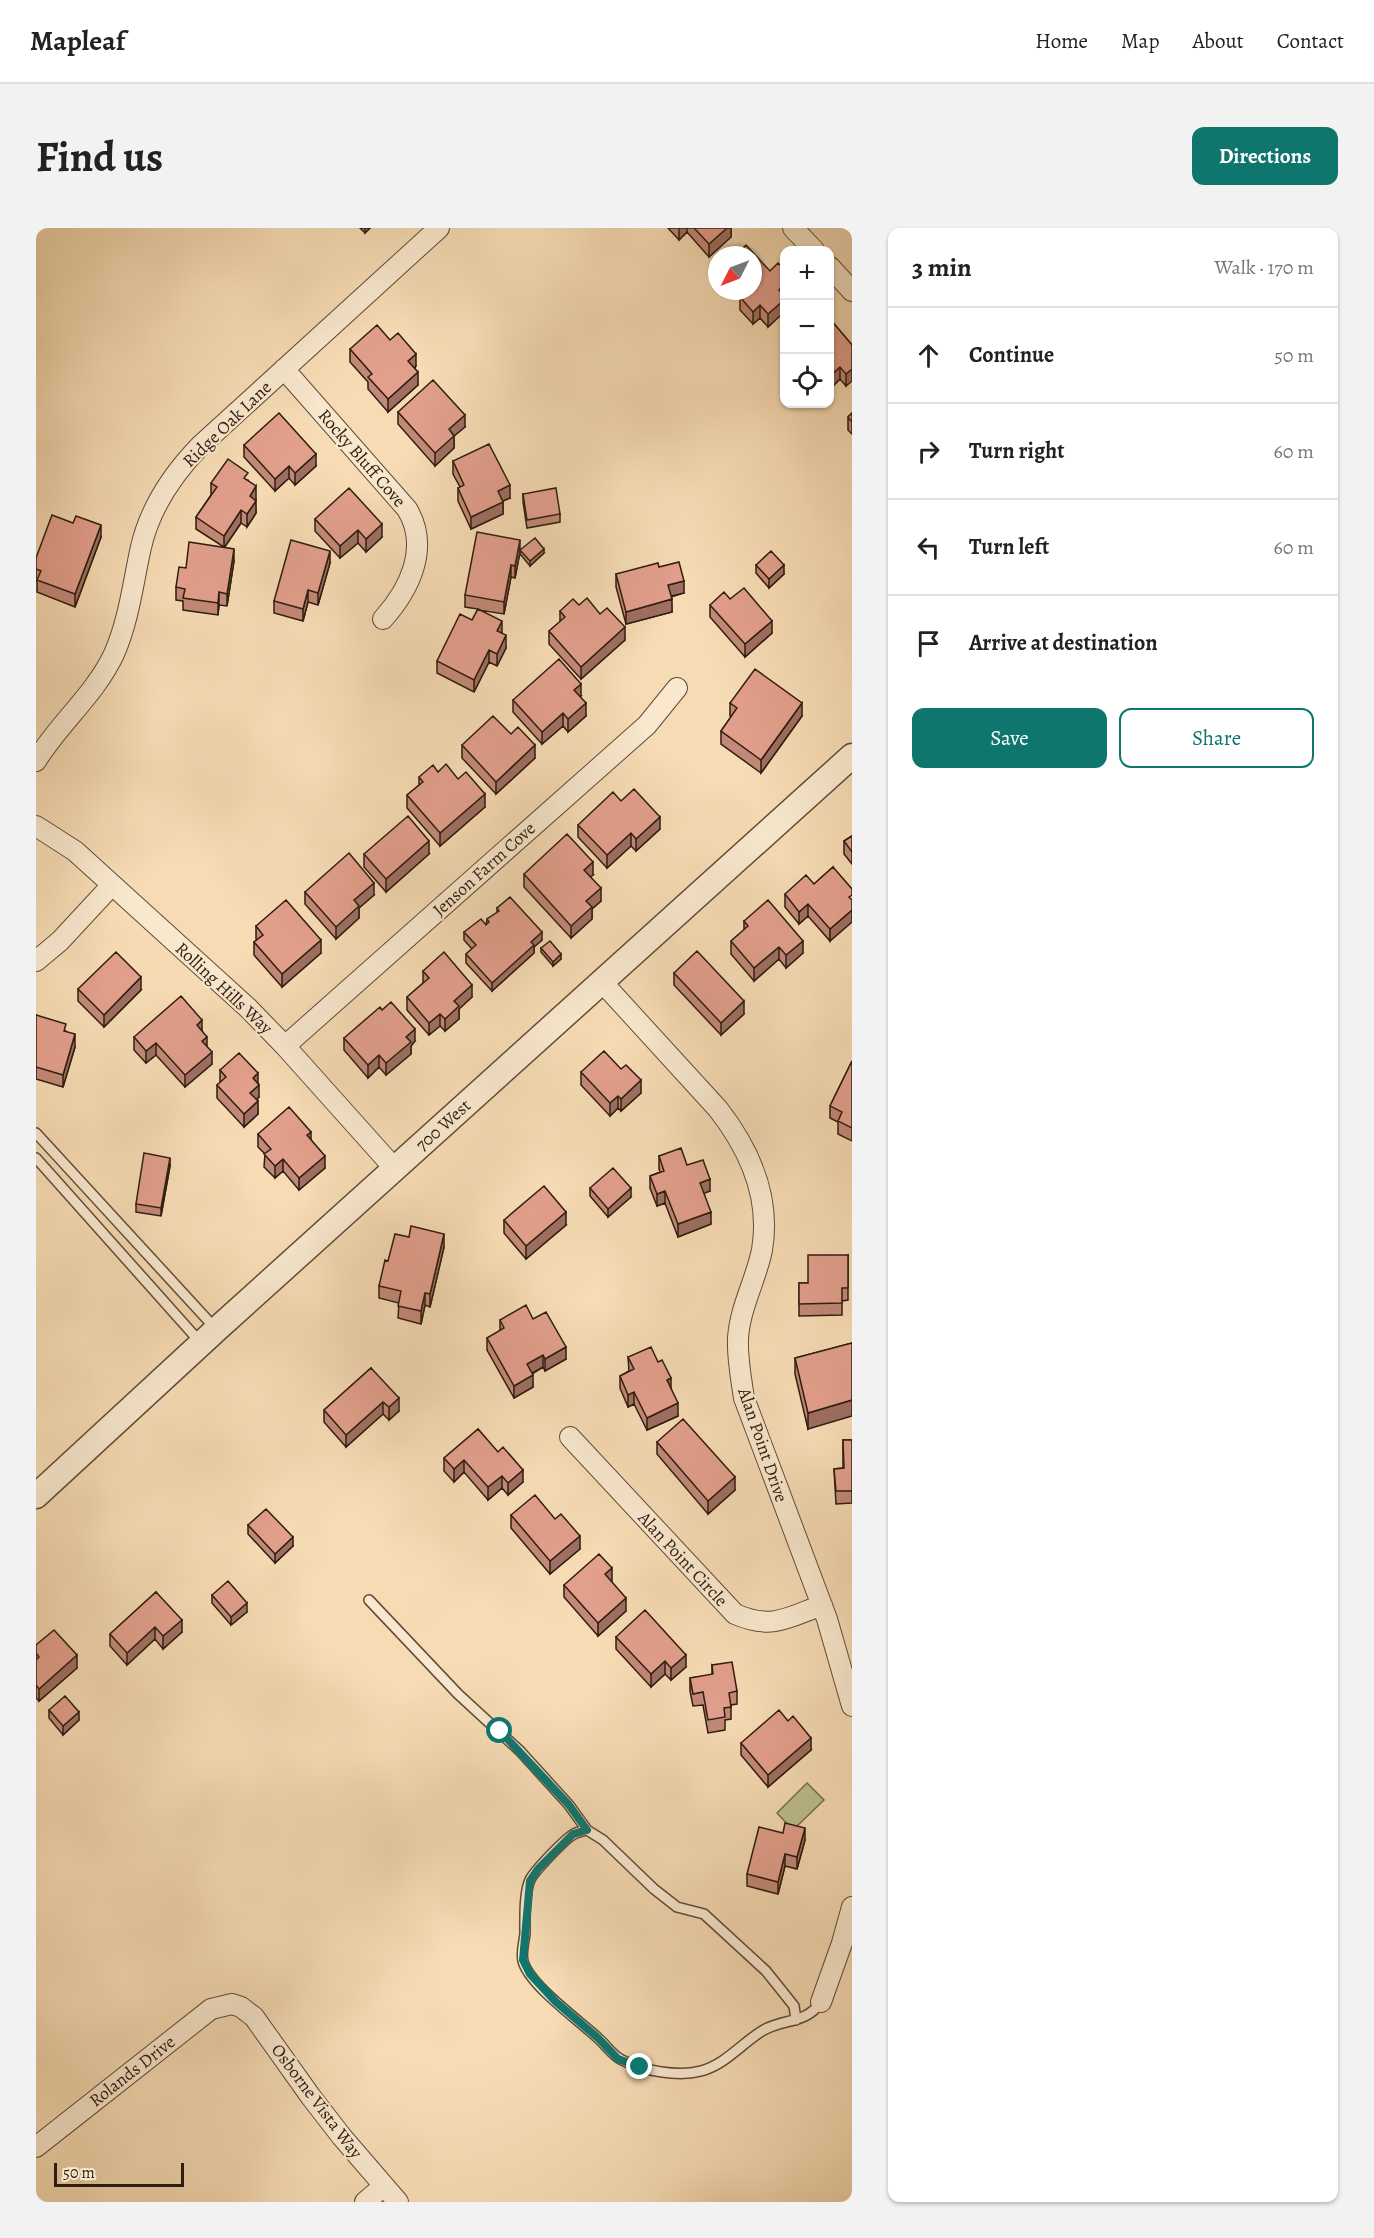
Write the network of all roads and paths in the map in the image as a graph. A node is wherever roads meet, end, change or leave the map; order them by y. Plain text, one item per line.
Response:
1 (439, 228) edge
2 (793, 228) edge
3 (810, 246) edge
4 (834, 271) edge
5 (852, 291) edge
6 (284, 369) junction
7 (383, 619) dead end
8 (677, 688) dead end
9 (852, 756) edge
10 (36, 761) edge
11 (36, 826) edge
12 (112, 885) junction
13 (36, 961) edge
14 (603, 982) junction
15 (285, 1046) junction
16 (36, 1133) edge
17 (36, 1158) edge
18 (395, 1169) junction
19 (209, 1337) junction
20 (570, 1437) dead end
21 (36, 1496) edge
22 (369, 1600) dead end
23 (822, 1605) junction
24 (852, 1706) edge
25 (587, 1830) junction
26 (852, 1907) edge
27 (821, 2002) joint
28 (232, 2004) joint
29 (796, 2020) junction
30 (36, 2147) edge
31 (384, 2186) junction
32 (365, 2202) edge
33 (398, 2202) edge

1 - 6 street, Ridge Oak Lane
2 - 3 street
4 - 5 street
6 - 7 street, Rocky Bluff Cove
6 - 10 street, Ridge Oak Lane
8 - 15 street, Jenson Farm Cove
9 - 14 street, 700 West
11 - 12 street, Rolling Hills Way
12 - 13 street
12 - 15 street, Rolling Hills Way
14 - 18 street, 700 West
14 - 23 street, Alan Point Drive
15 - 18 street, Rolling Hills Way
16 - 19 lane
17 - 19 lane
18 - 19 street, 700 West
19 - 21 street, 700 West
20 - 23 street, Alan Point Circle
22 - 25 lane
23 - 24 street, Alan Point Drive
25 - 29 lane
25 - 29 lane
26 - 27 street
27 - 29 lane
28 - 30 street, Rolands Drive
28 - 31 street, Osborne Vista Way
31 - 32 street
31 - 33 street, Osborne Vista Way

